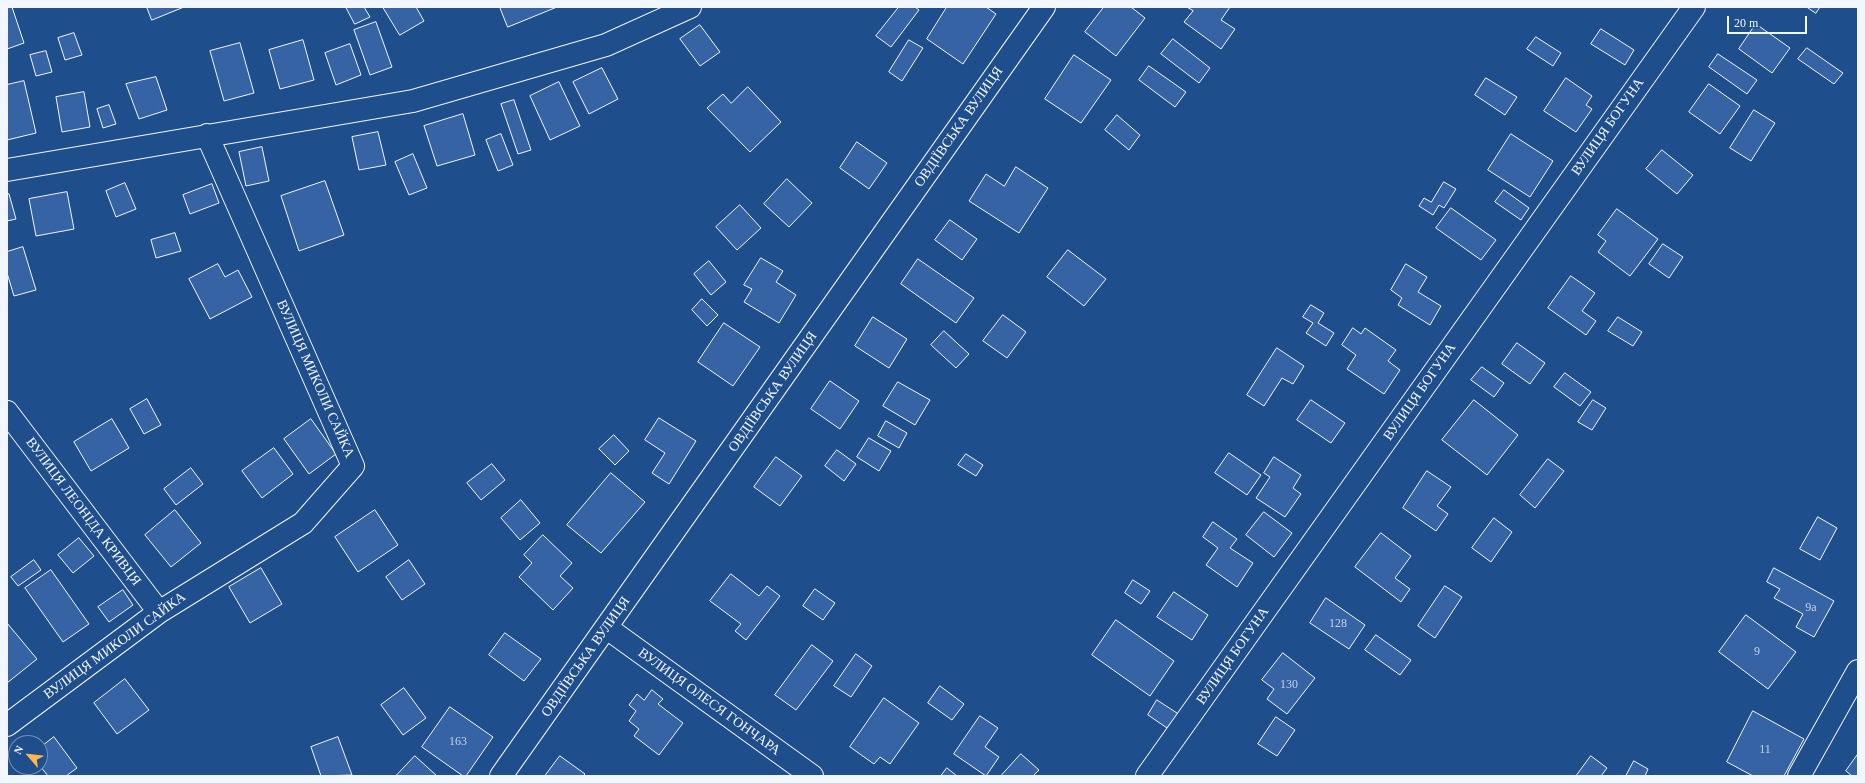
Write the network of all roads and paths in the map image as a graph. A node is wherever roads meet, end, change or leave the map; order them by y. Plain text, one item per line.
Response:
1 (690, 7) edge
2 (1694, 7) edge
3 (1041, 8) edge
4 (207, 135) junction
5 (7, 170) edge
6 (7, 412) edge
7 (159, 612) junction
8 (607, 628) junction
9 (1858, 671) edge
10 (7, 725) edge
11 (501, 776) edge
12 (812, 776) edge
13 (1147, 776) edge
14 (1799, 776) edge

1 - 4 street
2 - 13 street, ВУЛИЦЯ БОГУНА
3 - 8 street, ОВДІЇВСЬКА ВУЛИЦЯ
4 - 5 street
4 - 7 street, ВУЛИЦЯ МИКОЛИ САЙКА
6 - 7 street, ВУЛИЦЯ ЛЕОНІДА КРИВЦЯ
7 - 10 street, ВУЛИЦЯ МИКОЛИ САЙКА
8 - 11 street, ОВДІЇВСЬКА ВУЛИЦЯ
8 - 12 street, ВУЛИЦЯ ОЛЕСЯ ГОНЧАРА
9 - 14 street

